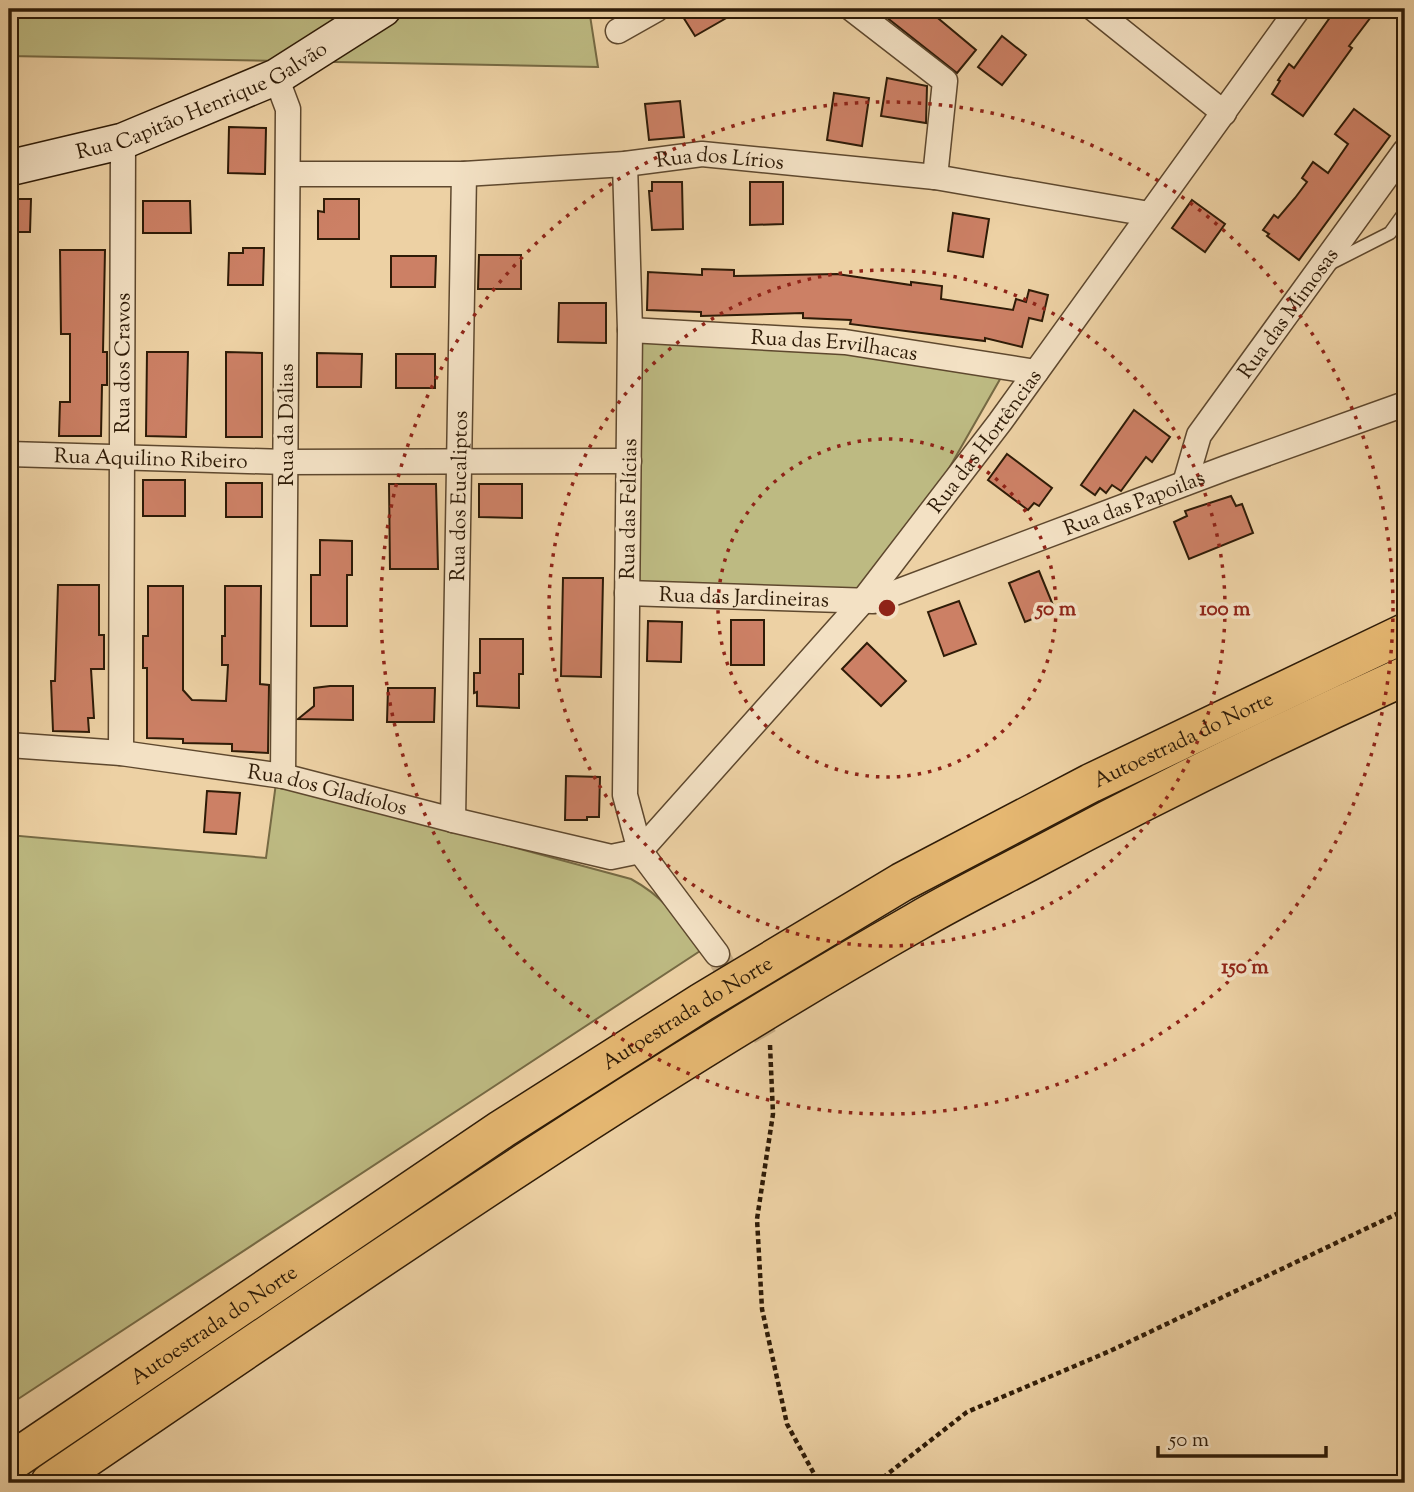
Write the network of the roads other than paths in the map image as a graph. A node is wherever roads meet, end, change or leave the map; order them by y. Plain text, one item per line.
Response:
1 (383, 9) edge
2 (657, 9) edge
3 (852, 9) edge
4 (1094, 9) edge
5 (1298, 9) edge
6 (618, 31) dead end
7 (276, 77) junction
8 (1224, 113) junction
9 (123, 141) junction
10 (1405, 151) edge
11 (625, 164) junction
12 (9, 169) edge
13 (289, 174) junction
14 (464, 174) junction
15 (935, 177) junction
16 (1405, 212) edge
17 (1149, 214) junction
18 (1320, 269) junction
19 (631, 330) junction
20 (1036, 372) junction
21 (1405, 404) edge
22 (9, 454) edge
23 (122, 458) junction
24 (459, 461) junction
25 (629, 461) junction
26 (286, 462) junction
27 (1185, 483) junction
28 (627, 593) junction
29 (862, 602) junction
30 (1405, 633) edge
31 (1405, 676) edge
32 (9, 745) edge
33 (121, 753) junction
34 (284, 776) junction
35 (453, 820) junction
36 (640, 851) junction
37 (717, 954) tunnel mouth
38 (9, 1463) edge
39 (50, 1483) edge

1 - 7 street, Rua Capitão Henrique Galvão
2 - 6 street
3 - 15 street
4 - 8 street
5 - 8 street, Rua das Hortências
7 - 9 street, Rua Capitão Henrique Galvão
7 - 13 street, Rua da Dálias
8 - 17 street, Rua das Hortências
9 - 12 street, Rua Capitão Henrique Galvão
9 - 23 street, Rua dos Cravos
10 - 18 street, Rua das Mimosas
11 - 14 street, Rua dos Lírios
11 - 15 street, Rua dos Lírios
11 - 19 street, Rua das Felícias
13 - 14 street, Rua dos Lírios
13 - 26 street, Rua da Dálias
14 - 24 street, Rua dos Eucaliptos
15 - 17 street, Rua dos Lírios
16 - 18 lane
17 - 20 street, Rua das Hortências
18 - 27 street, Rua das Mimosas
19 - 20 street, Rua das Ervilhacas
19 - 25 street, Rua das Felícias
20 - 29 street, Rua das Hortências
21 - 27 street, Rua das Papoilas
22 - 23 street, Rua Aquilino Ribeiro
23 - 26 street, Rua Aquilino Ribeiro
23 - 33 street, Rua dos Cravos
24 - 25 street, Rua Aquilino Ribeiro
24 - 26 street, Rua Aquilino Ribeiro
24 - 35 street, Rua dos Eucaliptos
25 - 28 street, Rua das Felícias
26 - 34 street, Rua da Dálias
27 - 29 street, Rua das Papoilas
28 - 29 street, Rua das Jardineiras
28 - 36 street, Rua das Felícias
29 - 36 street, Rua das Hortências
30 - 38 highway, Autoestrada do Norte
31 - 39 highway, Autoestrada do Norte
32 - 33 street, Rua dos Gladíolos
33 - 34 street, Rua dos Gladíolos
34 - 35 street, Rua dos Gladíolos
35 - 36 street, Rua dos Gladíolos
36 - 37 street

